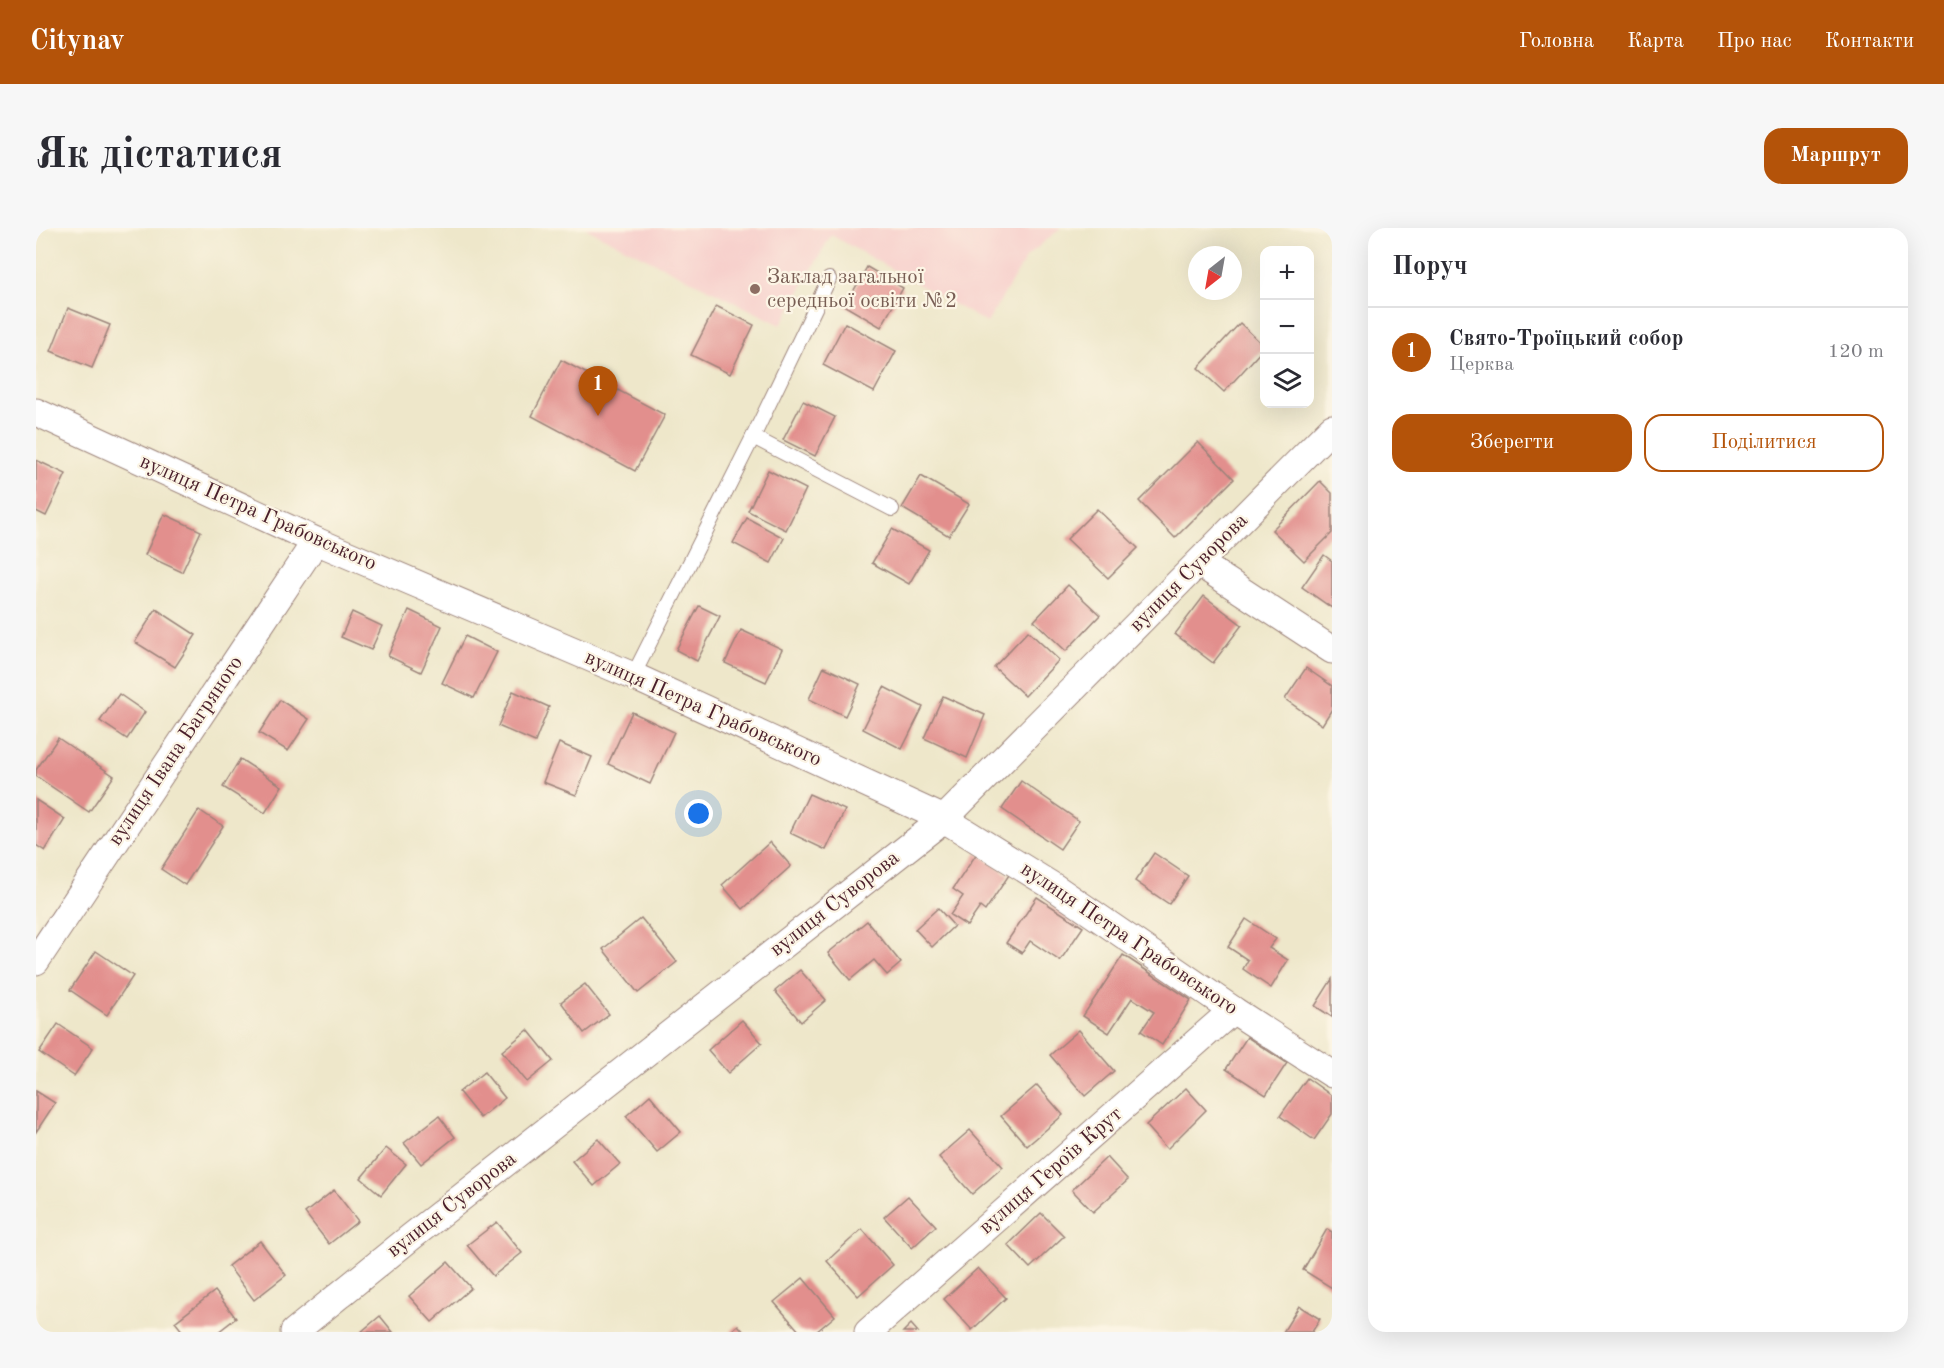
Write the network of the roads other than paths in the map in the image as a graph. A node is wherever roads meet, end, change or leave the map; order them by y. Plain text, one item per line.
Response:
1 (829, 279) dead end
2 (36, 412) edge
3 (1332, 428) edge
4 (753, 437) junction
5 (892, 509) dead end
6 (316, 541) junction
7 (1199, 563) junction
8 (1332, 650) edge
9 (633, 676) junction
10 (944, 819) junction
11 (36, 961) edge
12 (1233, 1010) junction
13 (1332, 1074) edge
14 (294, 1332) edge
15 (868, 1332) edge

1 - 4 lane
2 - 6 street, вулиця Петра Грабовського
3 - 7 street, вулиця Суворова
4 - 5 lane
4 - 9 lane
6 - 9 street, вулиця Петра Грабовського
6 - 11 street, вулиця Івана Багряного
7 - 8 street
7 - 10 street, вулиця Суворова
9 - 10 street, вулиця Петра Грабовського
10 - 12 street, вулиця Петра Грабовського
10 - 14 street, вулиця Суворова
12 - 13 street, вулиця Петра Грабовського
12 - 15 street, вулиця Героїв Крут

